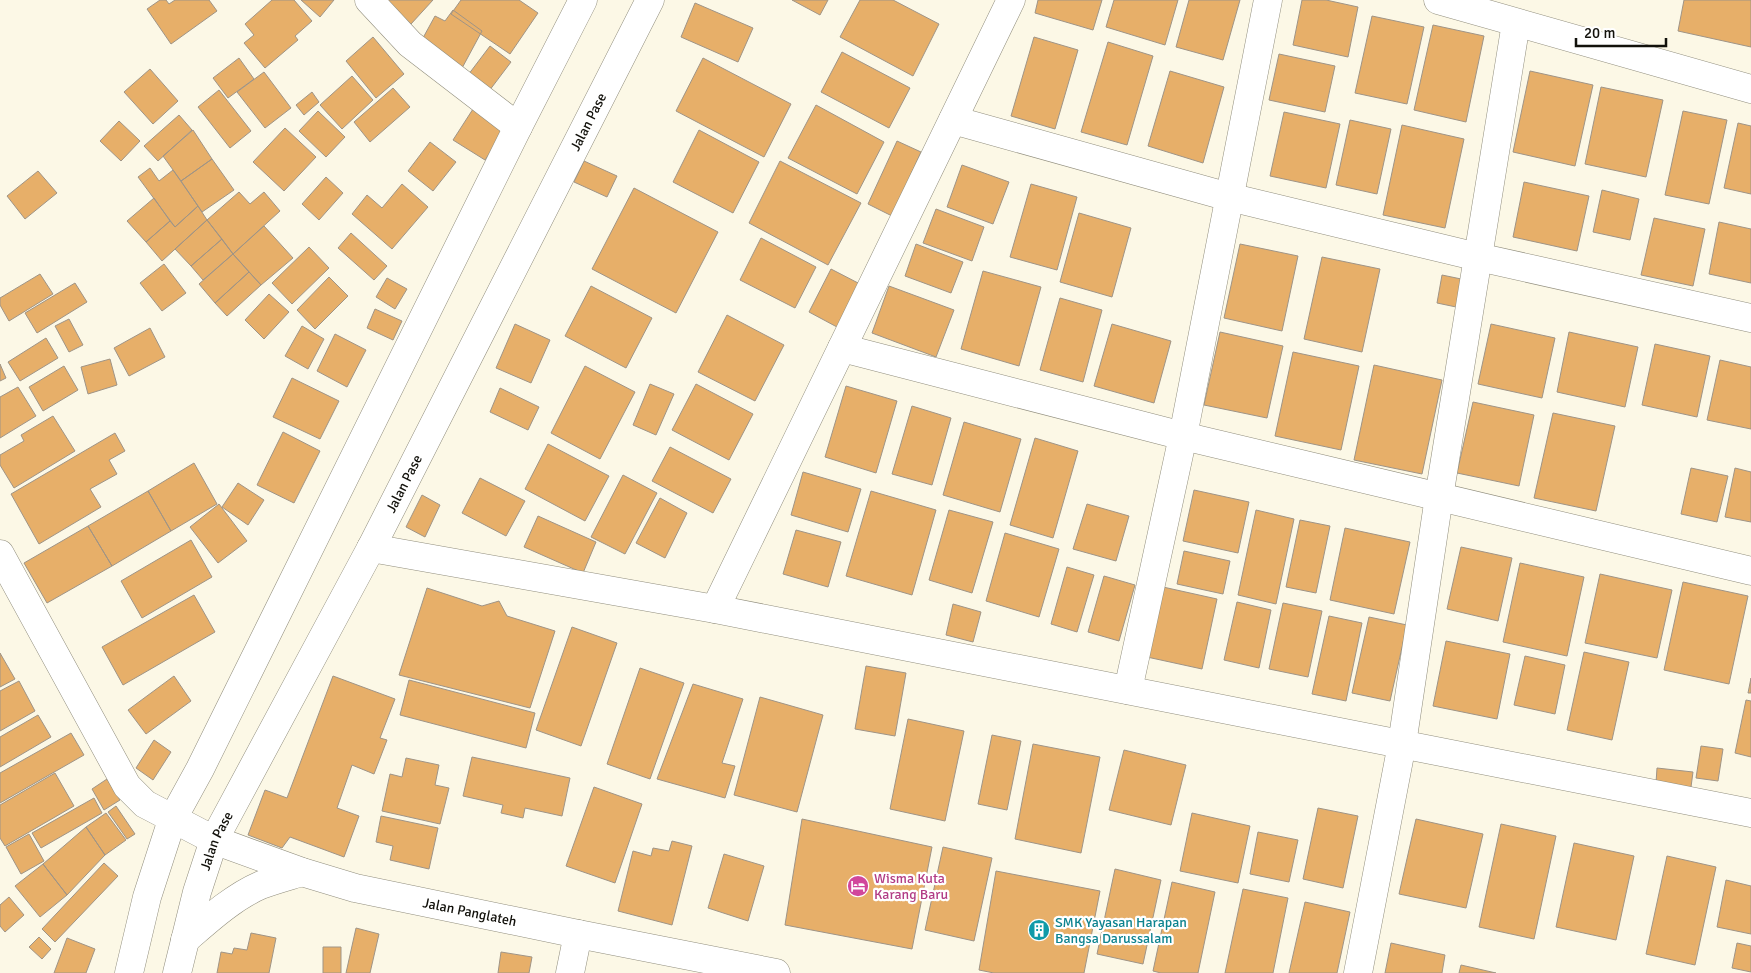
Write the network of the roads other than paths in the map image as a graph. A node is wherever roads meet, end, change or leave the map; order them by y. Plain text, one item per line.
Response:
1 (369, 0) edge
2 (584, 0) edge
3 (650, 0) edge
4 (1011, 0) edge
5 (1268, 0) edge
6 (1438, 0) edge
7 (1516, 23) junction
8 (1751, 89) edge
9 (953, 120) junction
10 (518, 127) junction
11 (1229, 198) junction
12 (1478, 257) junction
13 (1751, 318) edge
14 (842, 348) junction
15 (1183, 436) junction
16 (1439, 497) junction
17 (371, 548) junction
18 (0, 554) edge
19 (1751, 571) edge
20 (715, 609) junction
21 (1128, 690) junction
22 (1402, 744) junction
23 (1751, 813) edge
24 (172, 820) junction
25 (214, 840) junction
26 (302, 872) junction
27 (578, 934) junction
28 (185, 940) junction
29 (129, 973) edge
30 (177, 973) edge
31 (570, 973) edge
32 (776, 973) edge
33 (1358, 973) edge

1 - 10 street
2 - 10 street
3 - 17 street, Jalan Pase
4 - 9 street
5 - 11 street
6 - 7 street
7 - 8 street
7 - 12 street
9 - 11 street
9 - 14 street
10 - 24 street
11 - 12 street
11 - 15 street
12 - 13 street
12 - 16 street
14 - 15 street
14 - 20 street
15 - 16 street
15 - 21 street
16 - 19 street
16 - 22 street
17 - 20 street
17 - 25 street, Jalan Pase
18 - 24 street, Jalan Panglateh
20 - 21 street
21 - 22 street
22 - 23 street
22 - 33 street
24 - 25 street, Jalan Panglateh
24 - 29 street
25 - 26 street, Jalan Panglateh
25 - 28 street, Jalan Pase
26 - 27 street, Jalan Panglateh
26 - 28 street
27 - 31 street
27 - 32 street, Jalan Panglateh
28 - 30 street, Jalan Pase

